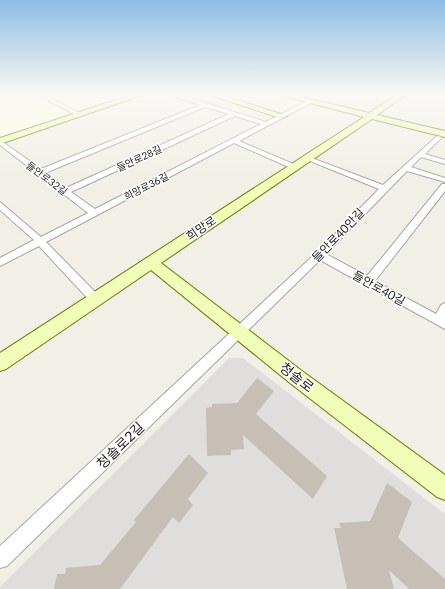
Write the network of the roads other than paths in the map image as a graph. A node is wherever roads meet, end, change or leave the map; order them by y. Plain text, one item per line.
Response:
1 (58, 122) edge
2 (162, 122) edge
3 (216, 122) edge
4 (262, 122) edge
5 (270, 122) edge
6 (363, 122) edge
7 (388, 122) edge
8 (267, 124) junction
9 (443, 135) edge
10 (234, 141) junction
11 (0, 142) edge
12 (419, 154) junction
13 (307, 158) junction
14 (445, 162) edge
15 (294, 166) junction
16 (405, 168) junction
17 (40, 172) junction
18 (445, 180) edge
19 (445, 186) edge
20 (384, 188) junction
21 (65, 192) junction
22 (0, 205) edge
23 (94, 213) junction
24 (40, 241) junction
25 (319, 255) junction
26 (0, 262) edge
27 (151, 262) junction
28 (368, 282) junction
29 (95, 298) junction
30 (445, 308) edge
31 (442, 322) edge
32 (240, 331) junction
33 (0, 363) edge
34 (445, 489) edge
35 (0, 560) edge

1 - 11 street, 들안로32길
2 - 17 street, 들안로28길
3 - 21 street, 들안로28길
4 - 8 street
5 - 8 street
6 - 13 street, 희망로
7 - 9 street
8 - 10 street
9 - 12 street, 들안로40안길
10 - 15 street
10 - 23 street, 희망로36길
11 - 17 street, 들안로32길
12 - 14 street
12 - 16 street, 들안로40안길
13 - 15 street, 희망로
13 - 20 street
15 - 27 street, 희망로
16 - 18 street
16 - 20 street, 들안로40안길
17 - 21 street, 들안로32길
19 - 28 street
20 - 25 street, 들안로40안길
21 - 23 street, 들안로32길
22 - 24 street
23 - 24 street, 희망로36길
24 - 26 street, 희망로36길
24 - 29 street
25 - 28 street, 들안로40길
25 - 32 street, 들안로40안길
27 - 29 street, 희망로
27 - 32 street, 청솔로
28 - 31 street, 들안로40길
29 - 33 street, 희망로
30 - 31 street, 들안로40길
32 - 34 street, 청솔로
32 - 35 street, 청솔로2길

